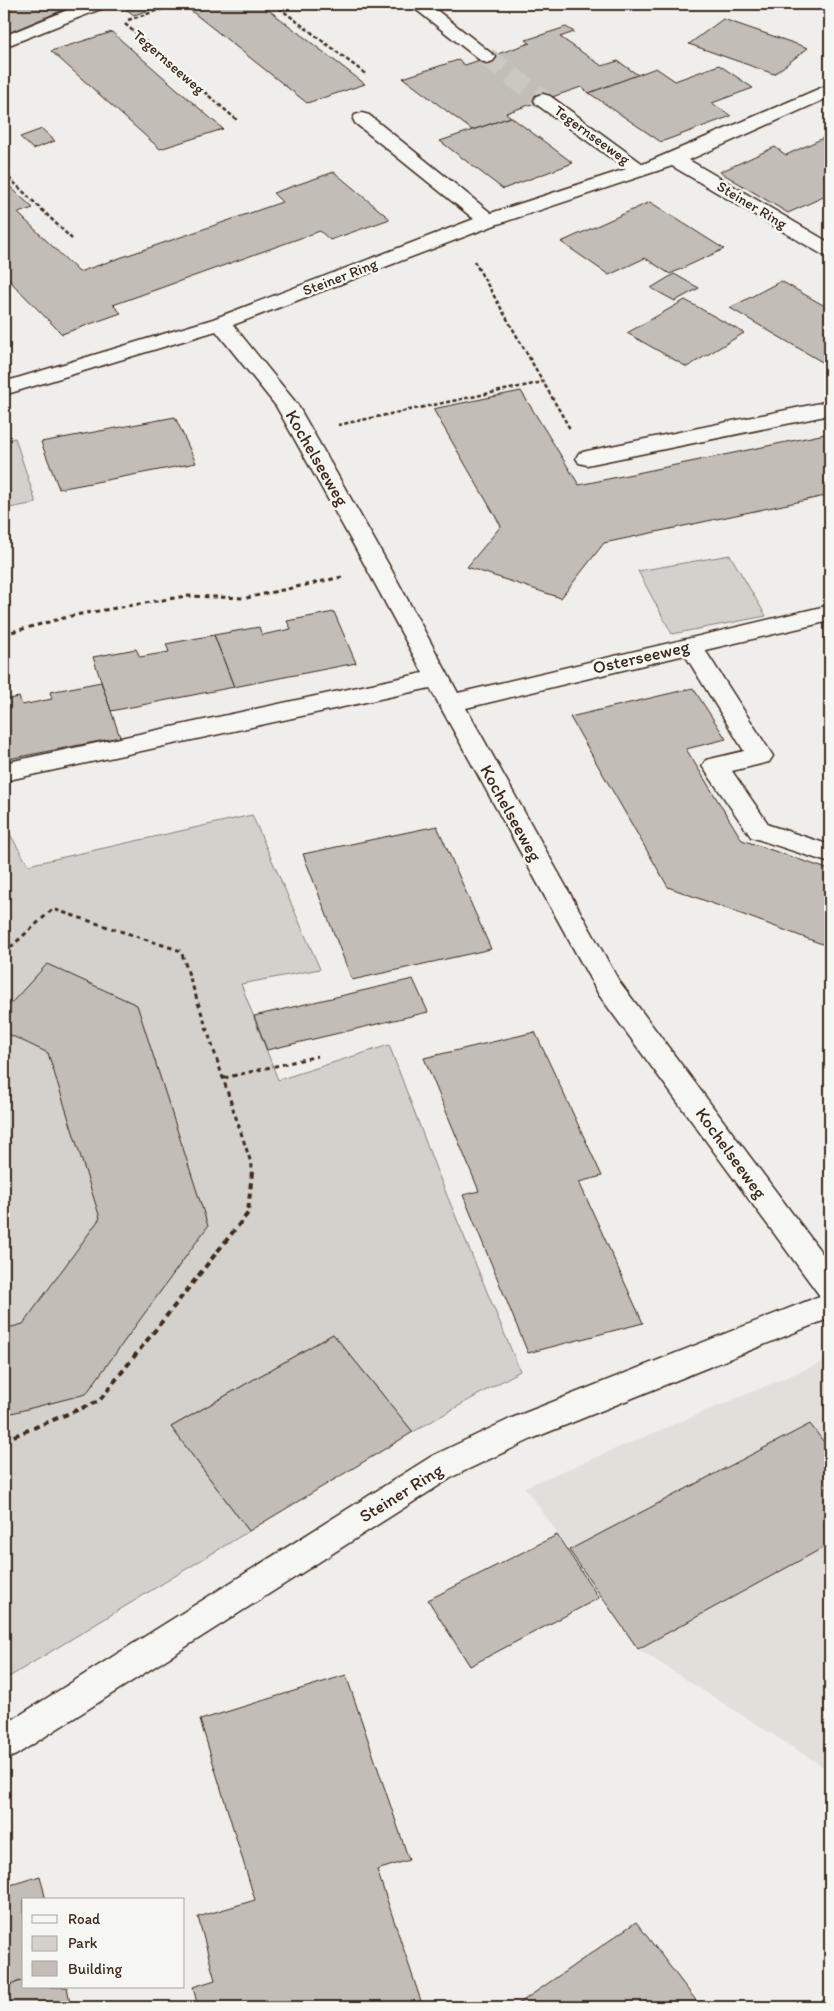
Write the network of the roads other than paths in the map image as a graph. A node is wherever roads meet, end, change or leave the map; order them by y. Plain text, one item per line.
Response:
1 (97, 4) edge
2 (418, 4) edge
3 (4, 42) edge
4 (487, 58) tunnel mouth
5 (830, 90) edge
6 (543, 100) tunnel mouth
7 (362, 119) dead end
8 (674, 158) junction
9 (641, 171) junction
10 (488, 221) junction
11 (830, 251) edge
12 (220, 323) junction
13 (4, 389) edge
14 (830, 408) edge
15 (587, 458) road end
16 (830, 613) edge
17 (690, 645) junction
18 (439, 678) junction
19 (452, 703) junction
20 (4, 772) edge
21 (830, 854) edge
22 (830, 1288) edge
23 (830, 1305) edge
24 (4, 1744) edge

1 - 3 street
2 - 4 street
5 - 8 street, Steiner Ring
6 - 9 street, Tegernseeweg
7 - 10 street
8 - 9 street, Steiner Ring
8 - 11 street, Steiner Ring
9 - 10 street, Steiner Ring
10 - 12 street, Steiner Ring
12 - 13 street, Steiner Ring
12 - 18 street, Kochelseeweg
14 - 15 street
16 - 17 street, Osterseeweg
17 - 19 street, Osterseeweg
17 - 21 street
18 - 19 street, Kochelseeweg
18 - 20 street
19 - 22 street, Kochelseeweg
23 - 24 street, Steiner Ring

